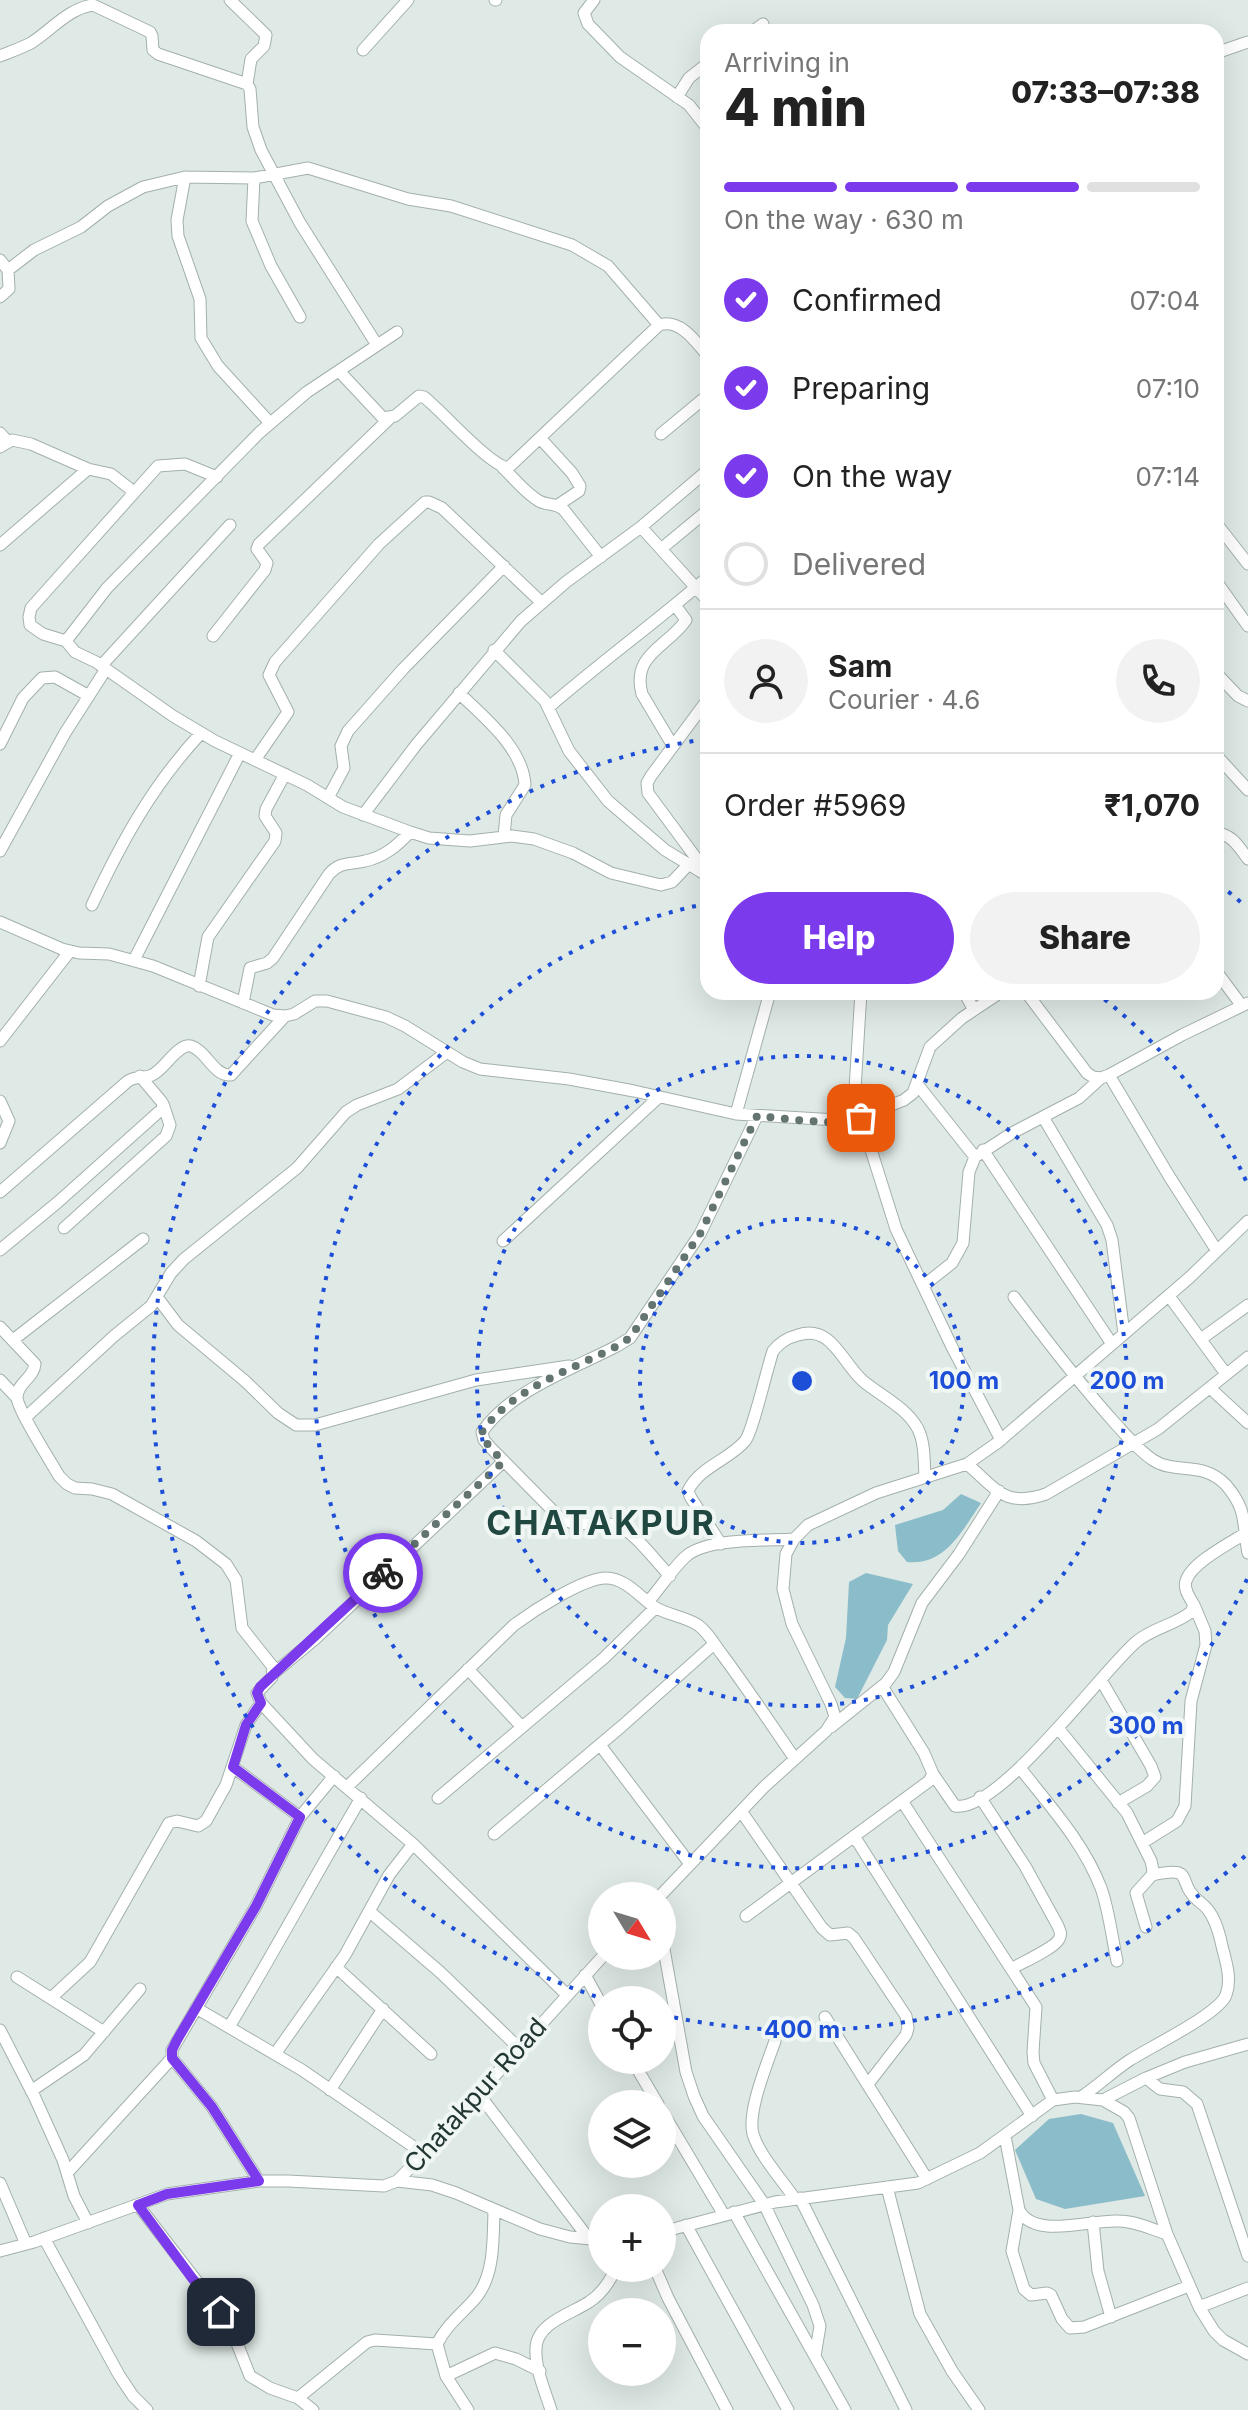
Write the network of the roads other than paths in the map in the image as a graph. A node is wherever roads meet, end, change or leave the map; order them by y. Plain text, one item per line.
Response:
1 (230, 0) edge
2 (408, 0) edge
3 (594, 0) edge
4 (1248, 42) edge
5 (363, 50) dead end
6 (1224, 50) edge
7 (0, 56) edge
8 (700, 69) edge
9 (247, 84) junction
10 (677, 97) junction
11 (700, 117) edge
12 (275, 174) junction
13 (185, 177) junction
14 (254, 178) junction
15 (4, 265) edge
16 (0, 297) edge
17 (300, 317) dead end
18 (659, 325) junction
19 (397, 332) dead end
20 (377, 345) junction
21 (700, 347) edge
22 (339, 371) junction
23 (700, 402) edge
24 (389, 419) junction
25 (270, 423) junction
26 (661, 434) dead end
27 (540, 438) junction
28 (3, 441) edge
29 (503, 468) junction
30 (88, 469) junction
31 (217, 477) junction
32 (700, 477) edge
33 (134, 492) junction
34 (558, 505) junction
35 (700, 517) edge
36 (230, 525) dead end
37 (641, 527) junction
38 (1224, 533) edge
39 (0, 545) edge
40 (661, 549) junction
41 (601, 557) junction
42 (1248, 564) edge
43 (504, 566) junction
44 (700, 584) edge
45 (696, 588) junction
46 (700, 592) edge
47 (1224, 592) edge
48 (541, 602) junction
49 (675, 605) junction
50 (1248, 626) edge
51 (213, 636) dead end
52 (66, 641) junction
53 (494, 650) junction
54 (103, 668) junction
55 (1224, 681) edge
56 (459, 693) junction
57 (89, 696) junction
58 (1248, 701) edge
59 (549, 707) junction
60 (700, 710) edge
61 (201, 733) junction
62 (0, 744) edge
63 (673, 746) junction
64 (240, 753) junction
65 (255, 760) junction
66 (1224, 764) edge
67 (285, 774) junction
68 (1248, 790) edge
69 (328, 798) junction
70 (363, 815) junction
71 (410, 832) junction
72 (1224, 834) edge
73 (504, 836) junction
74 (0, 851) edge
75 (1248, 859) edge
76 (689, 864) junction
77 (700, 864) edge
78 (700, 871) edge
79 (92, 905) dead end
80 (0, 922) edge
81 (70, 951) junction
82 (134, 960) junction
83 (1224, 980) edge
84 (199, 986) junction
85 (768, 1000) edge
86 (861, 1000) edge
87 (968, 1000) edge
88 (989, 1000) edge
89 (1032, 1000) edge
90 (243, 1003) junction
91 (1245, 1005) edge
92 (974, 1010) junction
93 (285, 1016) junction
94 (0, 1041) edge
95 (447, 1052) junction
96 (140, 1076) junction
97 (1105, 1076) junction
98 (917, 1084) junction
99 (659, 1097) junction
100 (0, 1101) edge
101 (163, 1104) junction
102 (736, 1114) junction
103 (757, 1116) junction
104 (1043, 1117) junction
105 (857, 1120) junction
106 (0, 1143) edge
107 (979, 1153) junction
108 (0, 1192) edge
109 (1247, 1223) edge
110 (64, 1228) dead end
111 (143, 1239) dead end
112 (503, 1241) dead end
113 (0, 1250) edge
114 (1217, 1251) junction
115 (923, 1286) junction
116 (1169, 1296) junction
117 (157, 1297) junction
118 (1014, 1297) dead end
119 (1248, 1305) edge
120 (0, 1327) edge
121 (1124, 1334) junction
122 (1201, 1339) junction
123 (13, 1340) junction
124 (1112, 1344) junction
125 (1248, 1357) edge
126 (581, 1364) junction
127 (1226, 1374) junction
128 (1075, 1376) junction
129 (0, 1380) edge
130 (1210, 1388) junction
131 (17, 1398) junction
132 (26, 1417) junction
133 (1248, 1423) edge
134 (1001, 1440) junction
135 (1133, 1444) junction
136 (503, 1462) junction
137 (967, 1464) junction
138 (925, 1477) junction
139 (999, 1491) junction
140 (1246, 1533) junction
141 (794, 1539) junction
142 (721, 1544) junction
143 (1248, 1553) edge
144 (670, 1576) junction
145 (652, 1605) junction
146 (1194, 1605) junction
147 (714, 1644) junction
148 (468, 1669) junction
149 (274, 1673) junction
150 (1101, 1680) junction
151 (882, 1686) junction
152 (261, 1703) junction
153 (522, 1727) junction
154 (1058, 1728) junction
155 (826, 1731) junction
156 (600, 1745) junction
157 (795, 1759) junction
158 (233, 1767) junction
159 (1020, 1768) junction
160 (933, 1774) junction
161 (334, 1776) junction
162 (347, 1787) junction
163 (980, 1797) junction
164 (361, 1798) junction
165 (438, 1798) dead end
166 (902, 1801) junction
167 (1118, 1803) junction
168 (741, 1811) junction
169 (300, 1817) junction
170 (494, 1834) dead end
171 (854, 1836) junction
172 (1142, 1843) junction
173 (413, 1844) junction
174 (690, 1864) junction
175 (1152, 1875) junction
176 (673, 1882) edge
177 (791, 1883) junction
178 (369, 1911) junction
179 (746, 1916) dead end
180 (1146, 1927) dead end
181 (1117, 1961) dead end
182 (336, 1967) junction
183 (1011, 1969) junction
184 (590, 1970) edge
185 (668, 1970) edge
186 (585, 1975) junction
187 (17, 1977) dead end
188 (591, 1986) edge
189 (140, 1989) dead end
190 (567, 1995) junction
191 (51, 1998) junction
192 (196, 2008) junction
193 (383, 2009) junction
194 (825, 2017) dead end
195 (229, 2027) junction
196 (0, 2030) edge
197 (104, 2032) junction
198 (775, 2041) dead end
199 (1248, 2044) edge
200 (519, 2048) junction
201 (275, 2054) junction
202 (431, 2054) dead end
203 (172, 2058) junction
204 (1146, 2078) junction
205 (868, 2084) junction
206 (330, 2090) junction
207 (31, 2091) junction
208 (478, 2093) junction
209 (1080, 2097) junction
210 (1053, 2100) junction
211 (1103, 2100) junction
212 (1032, 2116) junction
213 (676, 2132) edge
214 (1005, 2136) junction
215 (424, 2154) junction
216 (67, 2173) junction
217 (927, 2179) junction
218 (259, 2181) junction
219 (397, 2181) junction
220 (0, 2183) edge
221 (887, 2187) junction
222 (798, 2199) junction
223 (764, 2204) junction
224 (138, 2205) junction
225 (494, 2210) junction
226 (1019, 2210) junction
227 (729, 2213) junction
228 (1093, 2222) junction
229 (88, 2223) junction
230 (686, 2225) junction
231 (676, 2228) edge
232 (1167, 2234) junction
233 (44, 2238) junction
234 (588, 2238) edge
235 (588, 2239) edge
236 (26, 2244) junction
237 (0, 2251) edge
238 (1248, 2256) edge
239 (609, 2282) edge
240 (661, 2282) edge
241 (1189, 2286) junction
242 (1248, 2288) edge
243 (1199, 2307) junction
244 (1111, 2317) junction
245 (437, 2344) junction
246 (1248, 2354) edge
247 (815, 2356) junction
248 (540, 2371) junction
249 (446, 2376) junction
250 (298, 2398) junction
251 (147, 2410) edge
252 (313, 2410) edge
253 (468, 2410) edge
254 (551, 2410) edge
255 (727, 2410) edge
256 (788, 2410) edge
257 (845, 2410) edge
258 (906, 2410) edge
259 (979, 2410) edge

1 - 9 street
2 - 5 street
3 - 10 street
4 - 6 street
7 - 9 street
8 - 10 street
9 - 12 street
10 - 11 street
12 - 14 street
12 - 18 street
12 - 20 street
13 - 14 street
13 - 15 street
13 - 25 street
14 - 17 street
15 - 16 street
18 - 21 street
18 - 27 street
19 - 20 street
20 - 22 street
22 - 24 street
22 - 25 street
23 - 26 street
24 - 29 street
24 - 51 street
25 - 31 street
27 - 29 street
27 - 34 street
28 - 30 street
29 - 34 street
30 - 33 street
30 - 39 street
31 - 33 street
31 - 52 street
32 - 37 street
33 - 52 street
34 - 41 street
35 - 40 street
36 - 54 street
37 - 40 street
37 - 41 street
38 - 42 street
40 - 45 street
41 - 48 street
43 - 48 street
43 - 65 street
43 - 69 street
44 - 45 street
45 - 46 street
45 - 49 street
47 - 50 street
48 - 53 street
49 - 59 street
49 - 63 street
52 - 54 street
53 - 56 street
53 - 59 street
54 - 57 street
54 - 61 street
55 - 58 street
56 - 70 street
56 - 73 street
57 - 62 street
57 - 74 street
59 - 76 street
60 - 63 street
61 - 64 street
61 - 79 street
63 - 77 street
64 - 65 street
64 - 82 street
65 - 67 street
66 - 68 street
67 - 69 street
67 - 84 street
69 - 70 street
70 - 71 street
71 - 73 street
71 - 90 street
72 - 75 street
73 - 76 street
76 - 78 street
80 - 81 street
81 - 82 street
81 - 94 street
82 - 84 street
83 - 91 street
84 - 90 street
85 - 102 street
86 - 105 street
87 - 92 street
88 - 92 street
89 - 97 street
90 - 93 street
91 - 97 street
92 - 98 street
93 - 95 street
93 - 96 street
95 - 99 street
95 - 117 street
96 - 101 street
96 - 108 street
97 - 104 street
97 - 114 street
98 - 105 street
98 - 107 street
99 - 102 street
99 - 112 street
100 - 106 street
101 - 110 street
101 - 113 street
102 - 103 street
103 - 105 street
103 - 126 street
104 - 107 street
104 - 121 street
105 - 115 street
107 - 115 street
107 - 124 street
109 - 114 street
111 - 123 street
114 - 116 street
115 - 134 street
116 - 121 street
116 - 122 street
117 - 126 street
117 - 132 street
118 - 128 street
119 - 122 street
120 - 123 street
121 - 124 street
122 - 127 street
123 - 131 street
124 - 128 street
125 - 127 street
126 - 136 street
127 - 130 street
128 - 134 street
128 - 135 street
129 - 131 street
130 - 133 street
130 - 135 street
131 - 132 street
132 - 149 street
134 - 137 street
135 - 139 street
135 - 140 street
136 - 144 street
136 - 149 street
137 - 138 street
137 - 139 street
138 - 141 street
138 - 142 street
139 - 151 street
140 - 143 street
140 - 146 street
141 - 142 street
141 - 155 street
142 - 144 street
144 - 145 street
145 - 147 street
145 - 148 street
145 - 153 street
146 - 150 street
146 - 172 street
147 - 156 street
147 - 157 street
148 - 153 street
148 - 162 street
149 - 152 street
150 - 154 street
150 - 167 street
151 - 155 street
151 - 160 street
152 - 158 street
152 - 161 street
153 - 165 street
154 - 159 street
154 - 167 street
155 - 157 street
156 - 170 street
156 - 174 street
157 - 168 street
158 - 169 street
158 - 191 street
159 - 163 street
159 - 181 street
160 - 163 street
160 - 166 street
161 - 162 street
161 - 169 street
162 - 164 street
163 - 183 street
164 - 173 street
164 - 195 street
166 - 171 street
166 - 183 street
167 - 172 street
168 - 174 street
168 - 177 street
169 - 192 street
171 - 177 street
171 - 212 street
172 - 175 street
173 - 178 street
173 - 190 street
174 - 176 street
175 - 180 street
175 - 209 street
177 - 179 street
177 - 205 street
178 - 182 street
178 - 200 street
182 - 193 street
182 - 201 street
183 - 210 street
184 - 186 street, Chatakpur Road
185 - 223 street
186 - 188 street
186 - 190 street, Chatakpur Road
187 - 191 street
189 - 197 street
190 - 200 street, Chatakpur Road
191 - 197 street
192 - 195 street
192 - 203 street
193 - 202 street
193 - 206 street
194 - 205 street
195 - 201 street
196 - 207 street
197 - 207 street
198 - 222 street
199 - 204 street
200 - 208 street, Chatakpur Road
201 - 206 street
203 - 216 street
203 - 218 street
204 - 211 street
204 - 238 street
205 - 217 street
206 - 215 street
207 - 216 street
208 - 215 street, Chatakpur Road
208 - 234 street
209 - 210 street
209 - 211 street
210 - 212 street
211 - 232 street
212 - 214 street
213 - 227 street
214 - 217 street
214 - 226 street
215 - 219 street, Chatakpur Road
216 - 229 street
217 - 221 street
218 - 219 street, Chatakpur Road
218 - 224 street, Chatakpur Road
219 - 225 street
220 - 236 street
221 - 222 street
221 - 259 street
222 - 223 street
222 - 258 street
223 - 227 street
223 - 247 street
224 - 229 street, Chatakpur Road
224 - 250 street
225 - 235 street
225 - 245 street
226 - 228 street
226 - 244 street
227 - 230 street
227 - 247 street
228 - 232 street
228 - 244 street
229 - 233 street, Chatakpur Road
230 - 231 street
230 - 256 street
232 - 241 street
233 - 236 street, Chatakpur Road
233 - 251 street
236 - 237 street, Chatakpur Road
239 - 248 street
240 - 255 street
241 - 243 street
241 - 244 street
242 - 243 street
243 - 246 street
245 - 249 street
245 - 250 street
247 - 257 street
248 - 249 street
248 - 254 street
249 - 253 street
250 - 252 street

